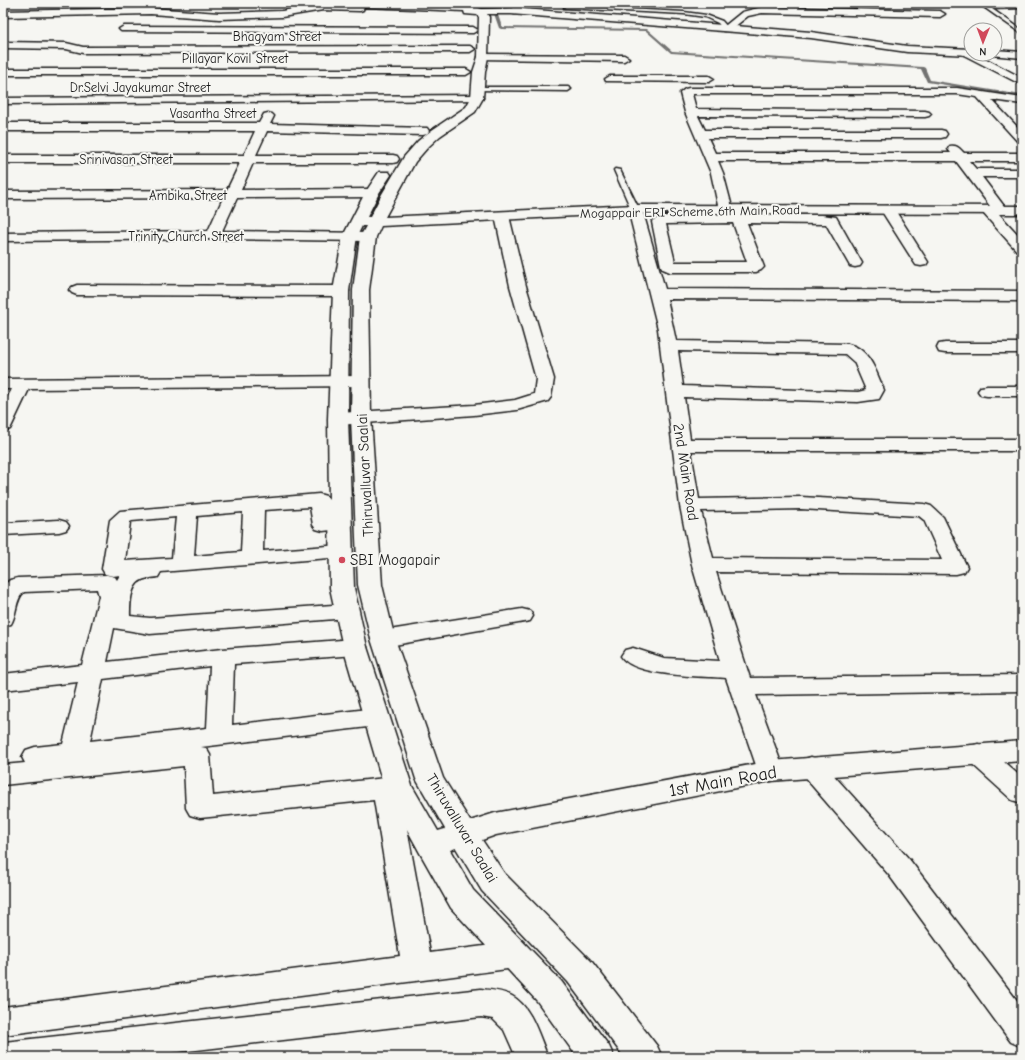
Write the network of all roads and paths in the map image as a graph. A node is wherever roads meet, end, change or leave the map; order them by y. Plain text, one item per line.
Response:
1 (344, 3) edge
2 (795, 3) edge
3 (984, 5) edge
4 (318, 6) edge
5 (566, 7) dead end
6 (1022, 7) edge
7 (516, 9) edge
8 (807, 11) junction
9 (3, 14) edge
10 (940, 14) dead end
11 (1010, 25) junction
12 (1022, 25) edge
13 (477, 28) junction
14 (124, 29) dead end
15 (305, 29) junction
16 (726, 29) junction
17 (1022, 32) edge
18 (3, 45) edge
19 (303, 49) junction
20 (963, 52) edge
21 (1003, 54) edge
22 (1022, 55) edge
23 (608, 58) junction
24 (624, 58) dead end
25 (987, 62) edge
26 (712, 68) dead end
27 (3, 72) edge
28 (291, 72) junction
29 (610, 79) junction
30 (717, 79) junction
31 (1022, 82) edge
32 (471, 89) junction
33 (568, 89) dead end
34 (612, 90) dead end
35 (723, 90) junction
36 (906, 90) junction
37 (981, 95) junction
38 (276, 100) junction
39 (1022, 101) edge
40 (3, 102) edge
41 (692, 112) junction
42 (925, 114) junction
43 (262, 126) junction
44 (3, 127) edge
45 (423, 131) junction
46 (701, 134) junction
47 (941, 134) junction
48 (1022, 139) edge
49 (1022, 157) edge
50 (250, 158) junction
51 (711, 158) junction
52 (961, 158) junction
53 (393, 159) junction
54 (3, 160) edge
55 (617, 170) dead end
56 (972, 173) junction
57 (1022, 173) edge
58 (372, 193) junction
59 (232, 194) junction
60 (3, 195) edge
61 (635, 209) junction
62 (888, 210) junction
63 (994, 210) junction
64 (1022, 210) edge
65 (733, 213) junction
66 (502, 216) junction
67 (363, 229) junction
68 (214, 235) junction
69 (3, 237) edge
70 (1022, 248) edge
71 (921, 262) dead end
72 (855, 263) dead end
73 (77, 290) dead end
74 (341, 291) junction
75 (658, 294) junction
76 (1022, 296) edge
77 (669, 346) junction
78 (946, 348) dead end
79 (1022, 348) edge
80 (361, 381) junction
81 (339, 382) junction
82 (3, 384) edge
83 (23, 384) junction
84 (674, 391) junction
85 (987, 391) dead end
86 (1022, 391) edge
87 (361, 417) junction
88 (338, 419) junction
89 (3, 425) edge
90 (681, 445) junction
91 (1022, 445) edge
92 (340, 494) junction
93 (254, 505) junction
94 (690, 505) junction
95 (120, 508) dead end
96 (187, 510) junction
97 (341, 524) junction
98 (59, 526) dead end
99 (3, 529) edge
100 (341, 555) junction
101 (252, 558) junction
102 (182, 564) junction
103 (703, 565) junction
104 (6, 592) edge
105 (347, 610) junction
106 (522, 616) dead end
107 (3, 619) edge
108 (383, 639) junction
109 (355, 647) junction
110 (633, 656) dead end
111 (222, 657) junction
112 (93, 671) junction
113 (738, 678) junction
114 (3, 682) edge
115 (1022, 683) edge
116 (376, 717) junction
117 (219, 735) junction
118 (1022, 751) edge
119 (74, 753) junction
120 (978, 754) junction
121 (3, 761) edge
122 (811, 768) junction
123 (771, 771) junction
124 (3, 775) edge
125 (392, 788) junction
126 (1022, 793) edge
127 (463, 835) junction
128 (430, 845) junction
129 (515, 955) junction
130 (418, 968) junction
131 (3, 1021) edge
132 (1022, 1032) edge
133 (4, 1057) edge
134 (532, 1057) edge
135 (597, 1057) edge
136 (645, 1057) edge

1 - 4 main road
1 - 13 main road
2 - 8 street
3 - 6 lane
3 - 11 lane
4 - 9 main road
4 - 13 main road
4 - 15 street
5 - 16 lane
7 - 13 main road
7 - 16 main road
8 - 10 street
8 - 16 street
11 - 12 lane
11 - 17 lane
13 - 15 street
13 - 19 street, Bhagyam Street
13 - 23 street
13 - 32 main road, Thiruvalluvar Saalai
14 - 15 street
15 - 19 street
16 - 20 main road
18 - 19 street, Bhagyam Street
19 - 28 street
21 - 22 main road
23 - 24 street
23 - 29 street
25 - 31 street
26 - 30 street
27 - 28 street, Pillayar Kovil Street
28 - 32 street, Pillayar Kovil Street
28 - 38 street
29 - 30 street
29 - 34 street
30 - 35 street
32 - 33 lane
32 - 38 street, Dr.Selvi Jayakumar Street
32 - 45 main road, Thiruvalluvar Saalai
32 - 67 main road, Thiruvalluvar Saalai
35 - 36 street
35 - 41 street
36 - 37 street
36 - 42 street
37 - 39 street
37 - 48 street
38 - 40 street, Dr.Selvi Jayakumar Street
38 - 43 street
41 - 42 street
41 - 46 street
42 - 47 street
43 - 44 street, Vasantha Street
43 - 45 street, Vasantha Street
43 - 50 street
45 - 53 main road, Thiruvalluvar Saalai
46 - 47 street
46 - 51 street
47 - 52 street
49 - 52 street
50 - 53 street, Srinivasan Street
50 - 54 street, Srinivasan Street
50 - 59 street
51 - 52 street
51 - 65 street
52 - 56 street
53 - 58 main road, Thiruvalluvar Saalai
55 - 61 lane, 2nd Main Road
56 - 57 street
56 - 63 street
58 - 59 street, Ambika Street
58 - 67 main road, Thiruvalluvar Saalai
59 - 60 street, Ambika Street
59 - 68 street
61 - 65 main road, Mogappair ERI Scheme 6th Main Road
61 - 66 main road, Mogappair ERI Scheme 6th Main Road
61 - 75 street, 2nd Main Road
62 - 63 main road, Mogappair ERI Scheme 6th Main Road
62 - 65 main road, Mogappair ERI Scheme 6th Main Road
62 - 71 street
63 - 64 main road, Mogappair ERI Scheme 6th Main Road
63 - 70 street
65 - 65 street
65 - 72 street
66 - 67 main road, Mogappair ERI Scheme 6th Main Road
66 - 87 street
67 - 68 street, Trinity Church Street
67 - 74 main road, Thiruvalluvar Saalai
67 - 80 main road, Thiruvalluvar Saalai
68 - 69 street, Trinity Church Street
73 - 74 street
74 - 81 main road, Thiruvalluvar Saalai
75 - 76 street
75 - 77 street, 2nd Main Road
77 - 84 street, 2nd Main Road
77 - 84 street
78 - 79 street
80 - 81 street
80 - 87 main road, Thiruvalluvar Saalai
81 - 83 street
81 - 88 main road, Thiruvalluvar Saalai
82 - 83 street
83 - 89 street
84 - 90 street, 2nd Main Road
85 - 86 street
87 - 88 street
87 - 108 main road, Thiruvalluvar Saalai
88 - 92 main road, Thiruvalluvar Saalai
90 - 91 street
90 - 94 street, 2nd Main Road
92 - 95 street
92 - 97 main road, Thiruvalluvar Saalai
93 - 96 street
93 - 97 street
93 - 101 street
94 - 103 street, 2nd Main Road
94 - 103 street
96 - 102 street
96 - 102 street
97 - 100 main road, Thiruvalluvar Saalai
98 - 99 street
100 - 101 street
100 - 105 main road, Thiruvalluvar Saalai
100 - 105 street
101 - 102 street
103 - 113 street, 2nd Main Road
104 - 107 street
104 - 112 street
105 - 109 main road, Thiruvalluvar Saalai
106 - 108 street
108 - 127 main road, Thiruvalluvar Saalai
109 - 111 street
109 - 116 main road, Thiruvalluvar Saalai
110 - 113 street
111 - 112 street
111 - 117 street
112 - 114 street
112 - 119 street
113 - 115 street
113 - 123 street, 2nd Main Road
116 - 117 street
116 - 125 main road, Thiruvalluvar Saalai
117 - 119 street
118 - 120 main road, 1st Main Road
119 - 121 street
120 - 122 main road, 1st Main Road
120 - 126 street
122 - 123 main road, 1st Main Road
122 - 132 street
123 - 127 main road, 1st Main Road
124 - 125 street
125 - 128 main road, Thiruvalluvar Saalai
125 - 130 street
127 - 128 main road, 1st Main Road
127 - 136 main road, Thiruvalluvar Saalai
128 - 129 main road, Thiruvalluvar Saalai
129 - 130 street
129 - 135 main road, Thiruvalluvar Saalai
130 - 131 street
133 - 134 street

